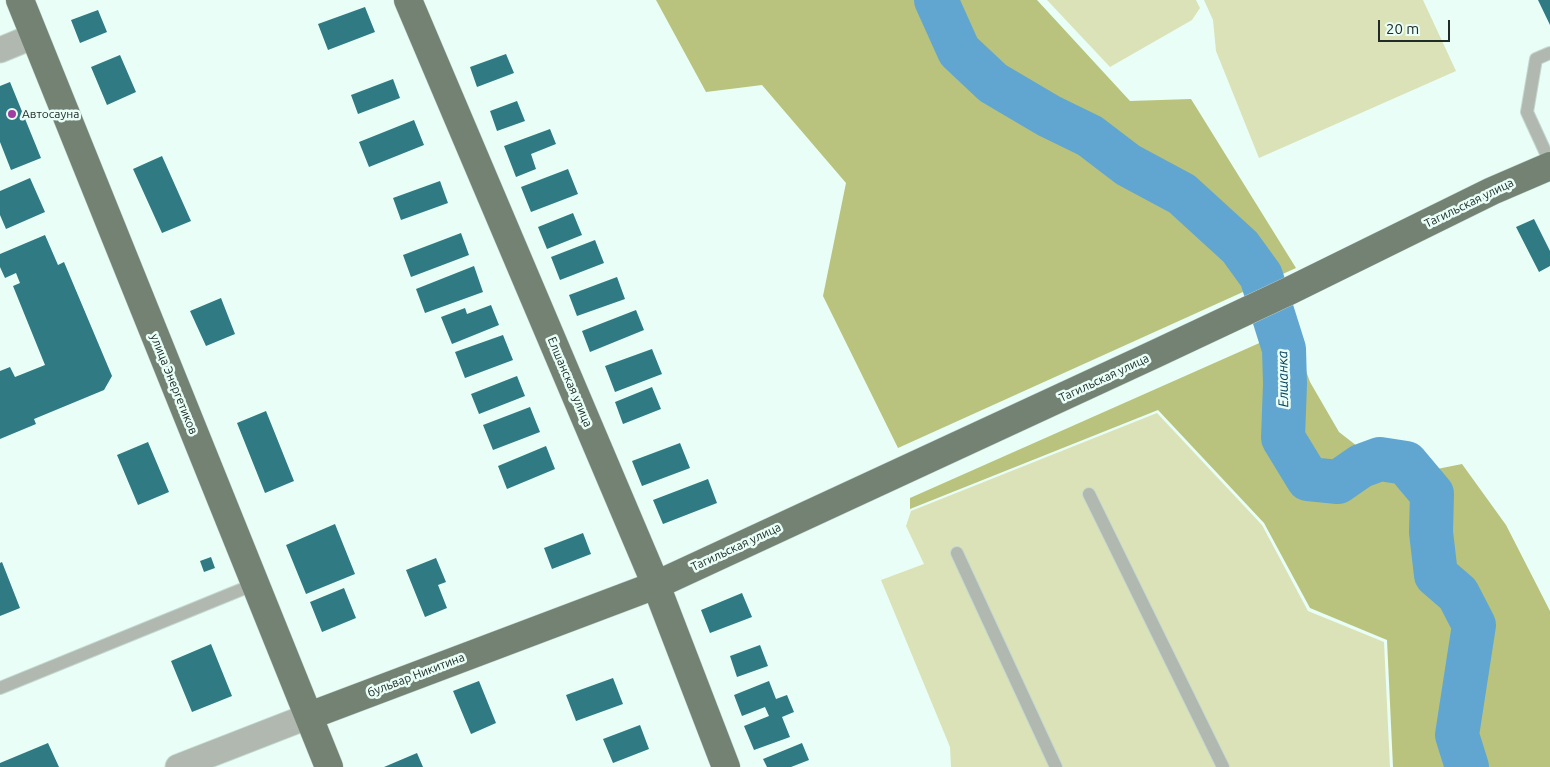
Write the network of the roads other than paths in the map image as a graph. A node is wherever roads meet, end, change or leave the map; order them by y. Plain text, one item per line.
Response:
1 (20, 0) edge
2 (408, 0) edge
3 (34, 36) junction
4 (0, 50) edge
5 (1550, 52) edge
6 (1550, 162) edge
7 (1550, 166) edge
8 (1089, 494) dead end
9 (957, 553) dead end
10 (255, 584) junction
11 (656, 585) junction
12 (0, 688) edge
13 (309, 716) junction
14 (178, 767) edge
15 (330, 767) edge
16 (726, 767) edge
17 (1056, 767) edge
18 (1223, 767) edge

1 - 3 main road, улица Энергетиков
2 - 11 main road, Елшанская улица
3 - 4 street
3 - 10 main road, улица Энергетиков
5 - 6 lane
7 - 11 main road, Тагильская улица
8 - 18 lane
9 - 17 lane
10 - 12 lane
10 - 13 main road, улица Энергетиков
11 - 13 main road, бульвар Никитина
11 - 16 main road, Елшанская улица
13 - 14 street, бульвар Никитина
13 - 15 main road, улица Энергетиков

